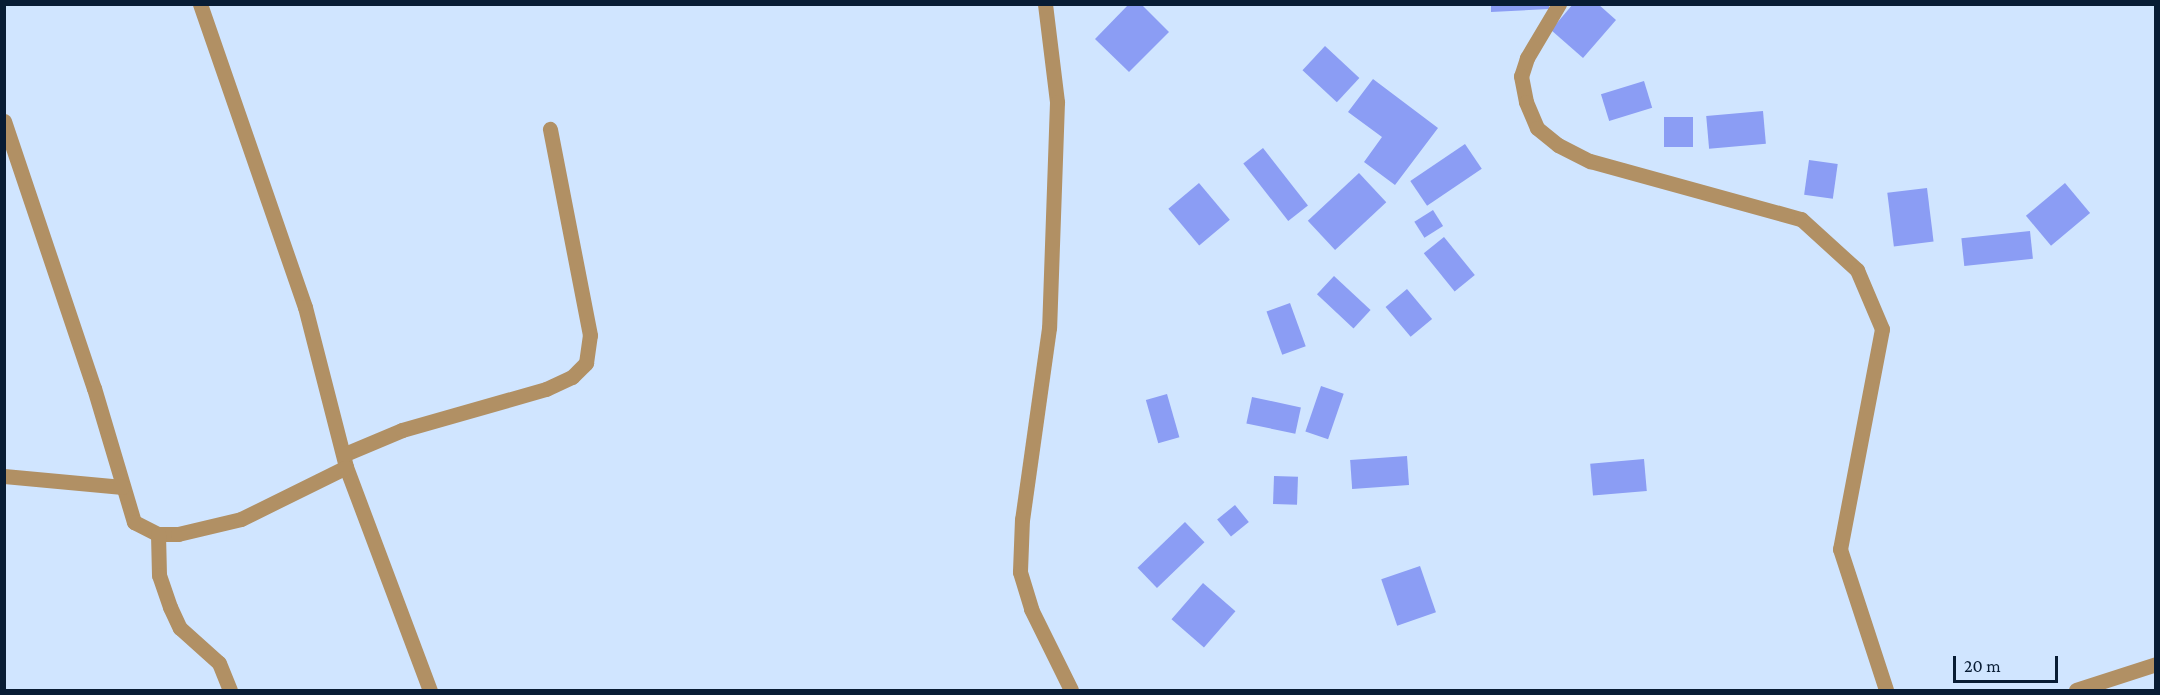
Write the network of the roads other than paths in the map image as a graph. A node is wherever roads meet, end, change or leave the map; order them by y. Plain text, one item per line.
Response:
1 (200, 4) edge
2 (1045, 4) edge
3 (1559, 4) edge
4 (4, 121) edge
5 (550, 129) dead end
6 (345, 461) junction
7 (4, 476) edge
8 (122, 488) junction
9 (158, 534) junction
10 (2156, 664) edge
11 (230, 690) edge
12 (430, 690) edge
13 (1071, 690) edge
14 (1886, 690) edge
15 (2076, 690) edge

1 - 6 street
2 - 13 street
3 - 14 street
4 - 8 street
5 - 6 street
6 - 9 street
6 - 12 street
7 - 8 street
8 - 9 street
9 - 11 street
10 - 15 street

